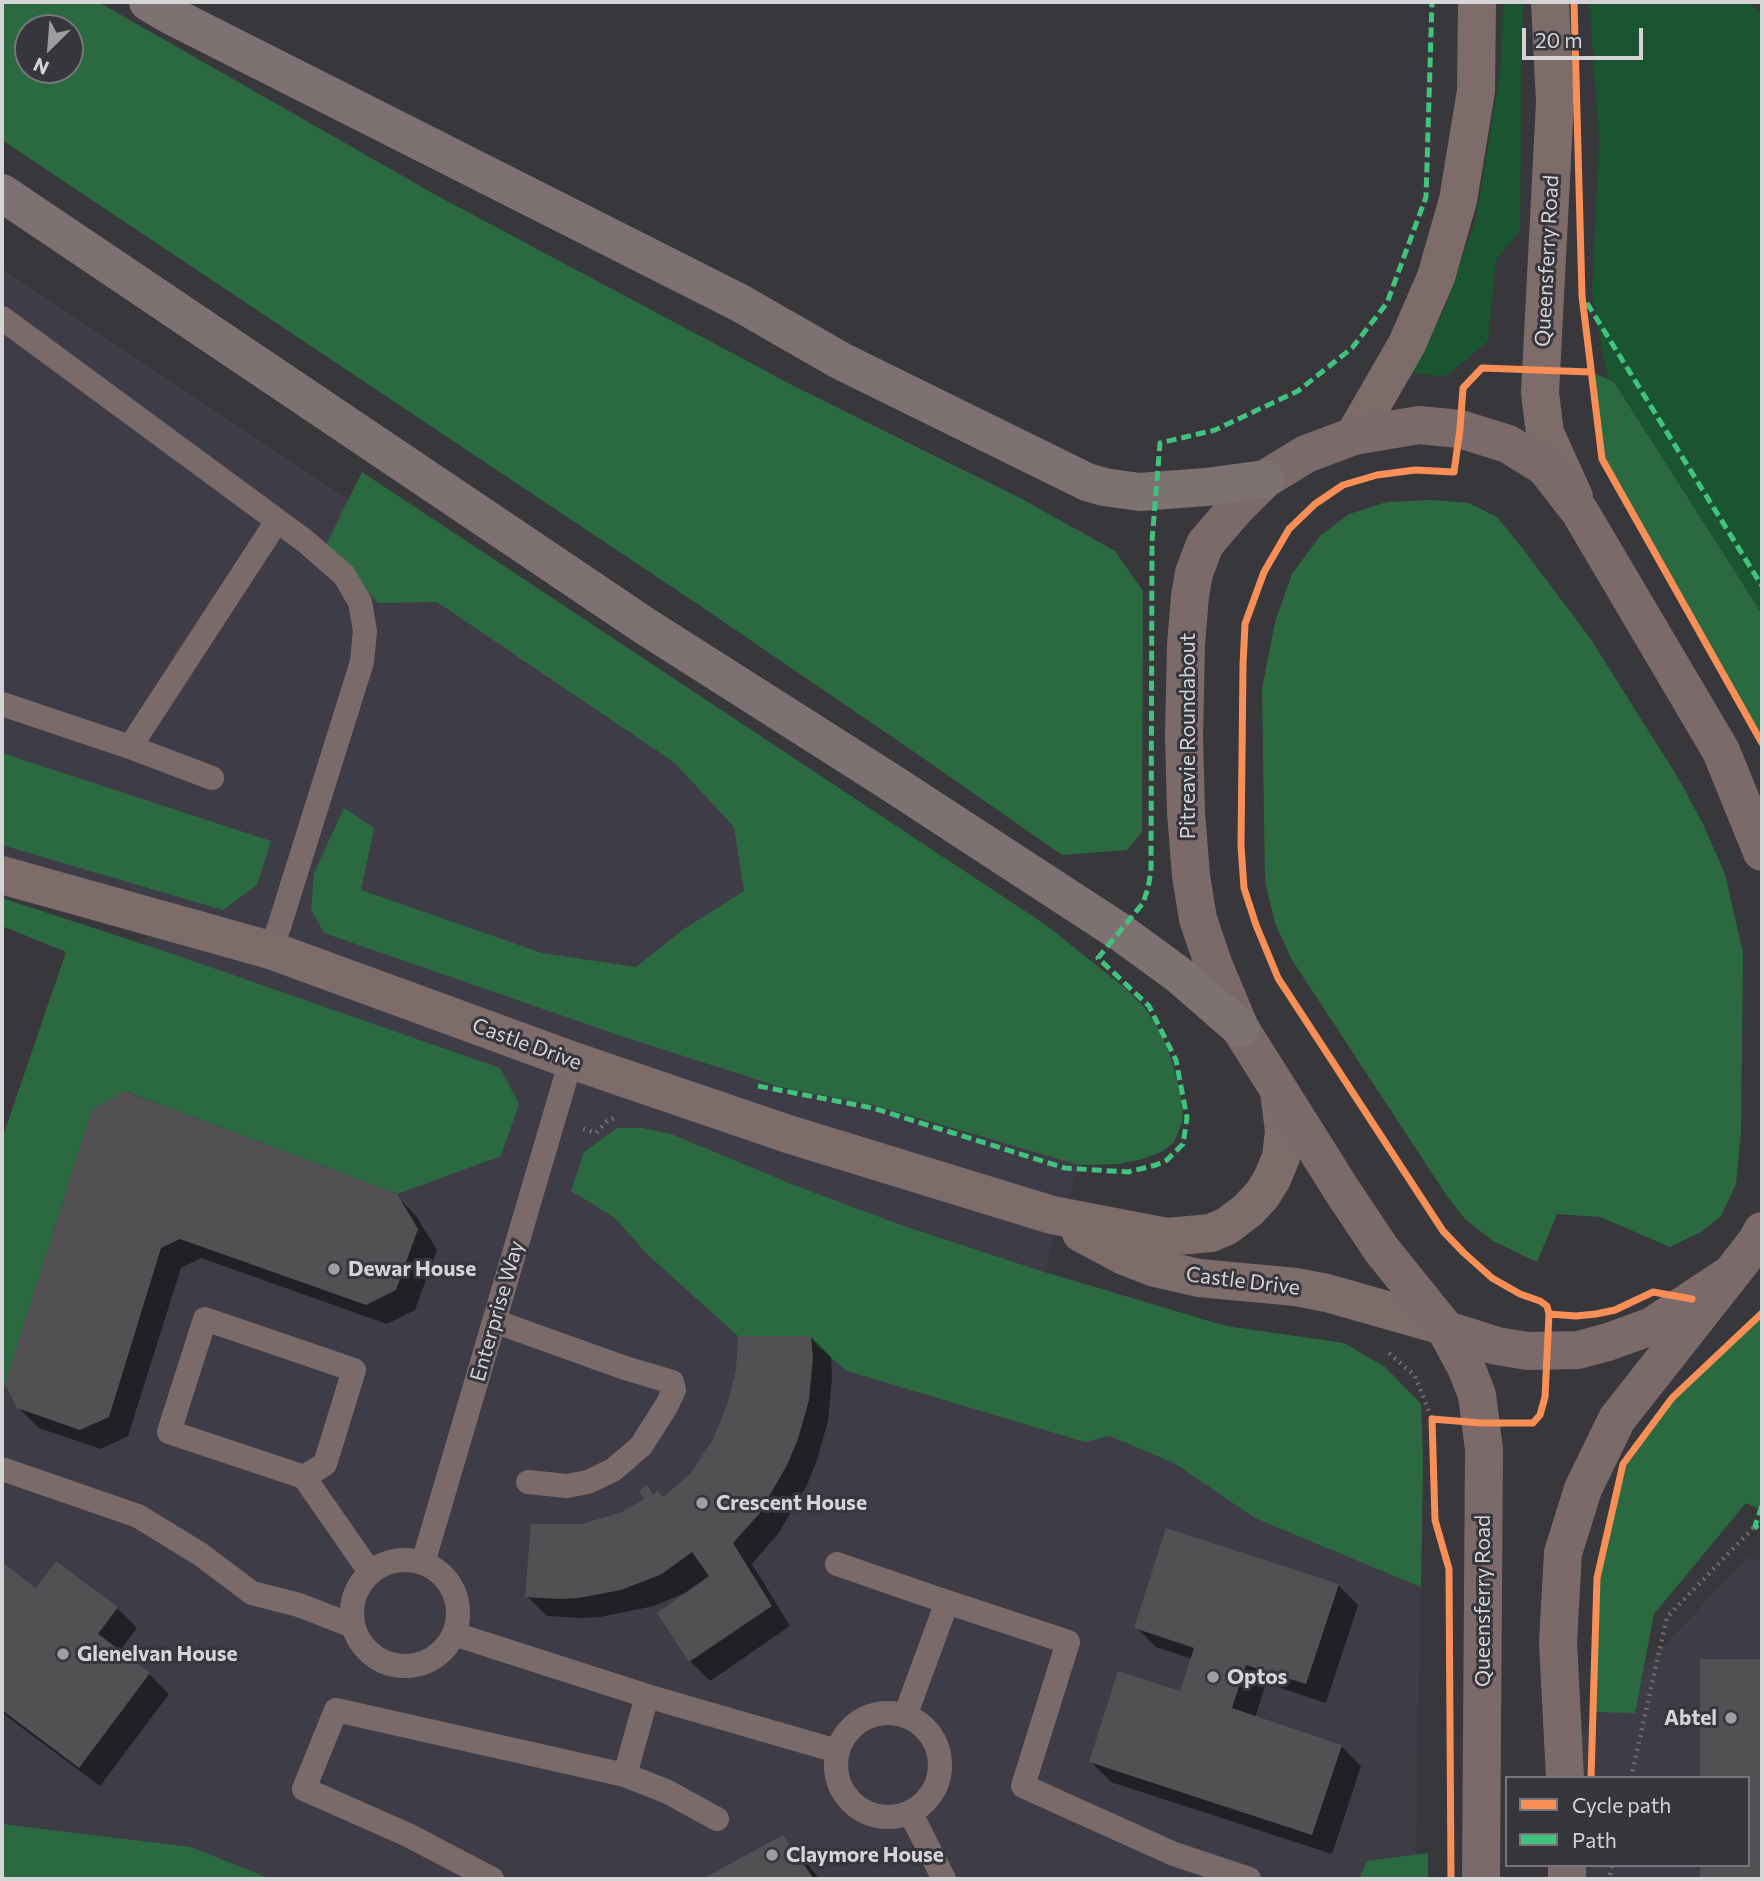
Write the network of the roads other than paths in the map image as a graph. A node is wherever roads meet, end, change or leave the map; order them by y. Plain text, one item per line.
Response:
1 (148, 2) edge
2 (1477, 2) edge
3 (1550, 2) edge
4 (2, 193) edge
5 (2, 318) edge
6 (1354, 436) junction
7 (1265, 479) junction
8 (1580, 512) junction
9 (277, 521) junction
10 (2, 704) edge
11 (130, 747) junction
12 (212, 778) dead end
13 (1762, 852) edge
14 (2, 875) edge
15 (270, 950) junction
16 (1240, 1028) junction
17 (571, 1060) junction
18 (1279, 1091) junction
19 (1052, 1216) junction
20 (1762, 1231) edge
21 (1732, 1273) junction
22 (494, 1321) junction
23 (1445, 1328) junction
24 (5, 1470) dead end
25 (304, 1477) junction
26 (528, 1482) dead end
27 (423, 1563) junction
28 (837, 1564) dead end
29 (370, 1572) junction
30 (947, 1602) junction
31 (353, 1626) junction
32 (454, 1634) junction
33 (648, 1696) junction
34 (905, 1716) junction
35 (837, 1751) junction
36 (625, 1776) junction
37 (1565, 1776) edge
38 (910, 1812) junction
39 (718, 1819) dead end
40 (492, 1879) edge
41 (944, 1879) edge
42 (1249, 1879) edge
43 (1481, 1879) edge

1 - 7 highway
2 - 6 street
3 - 8 street, Queensferry Road
4 - 16 highway
5 - 9 lane
6 - 7 main road, Pitreavie Roundabout
6 - 8 main road, Pitreavie Roundabout
7 - 16 main road, Pitreavie Roundabout
8 - 13 main road, Pitreavie Roundabout
9 - 11 lane
9 - 15 lane
10 - 11 lane
11 - 12 lane
14 - 15 street, Castle Drive
15 - 17 street, Castle Drive
16 - 18 main road, Pitreavie Roundabout
17 - 19 street, Castle Drive
17 - 22 lane, Enterprise Way
18 - 19 street, Castle Drive
18 - 23 main road, Pitreavie Roundabout
19 - 23 street, Castle Drive
20 - 21 main road
21 - 23 main road
21 - 37 main road
22 - 26 lane
22 - 27 lane, Enterprise Way
23 - 43 main road, Queensferry Road
24 - 31 lane
25 - 25 lane
25 - 29 lane
27 - 29 lane
27 - 32 lane
28 - 30 lane
29 - 31 lane
30 - 34 lane
30 - 42 lane
31 - 32 lane
32 - 33 lane
33 - 35 lane
33 - 36 lane
34 - 35 lane
34 - 38 lane
35 - 38 lane
36 - 39 lane
36 - 40 lane
38 - 41 lane

